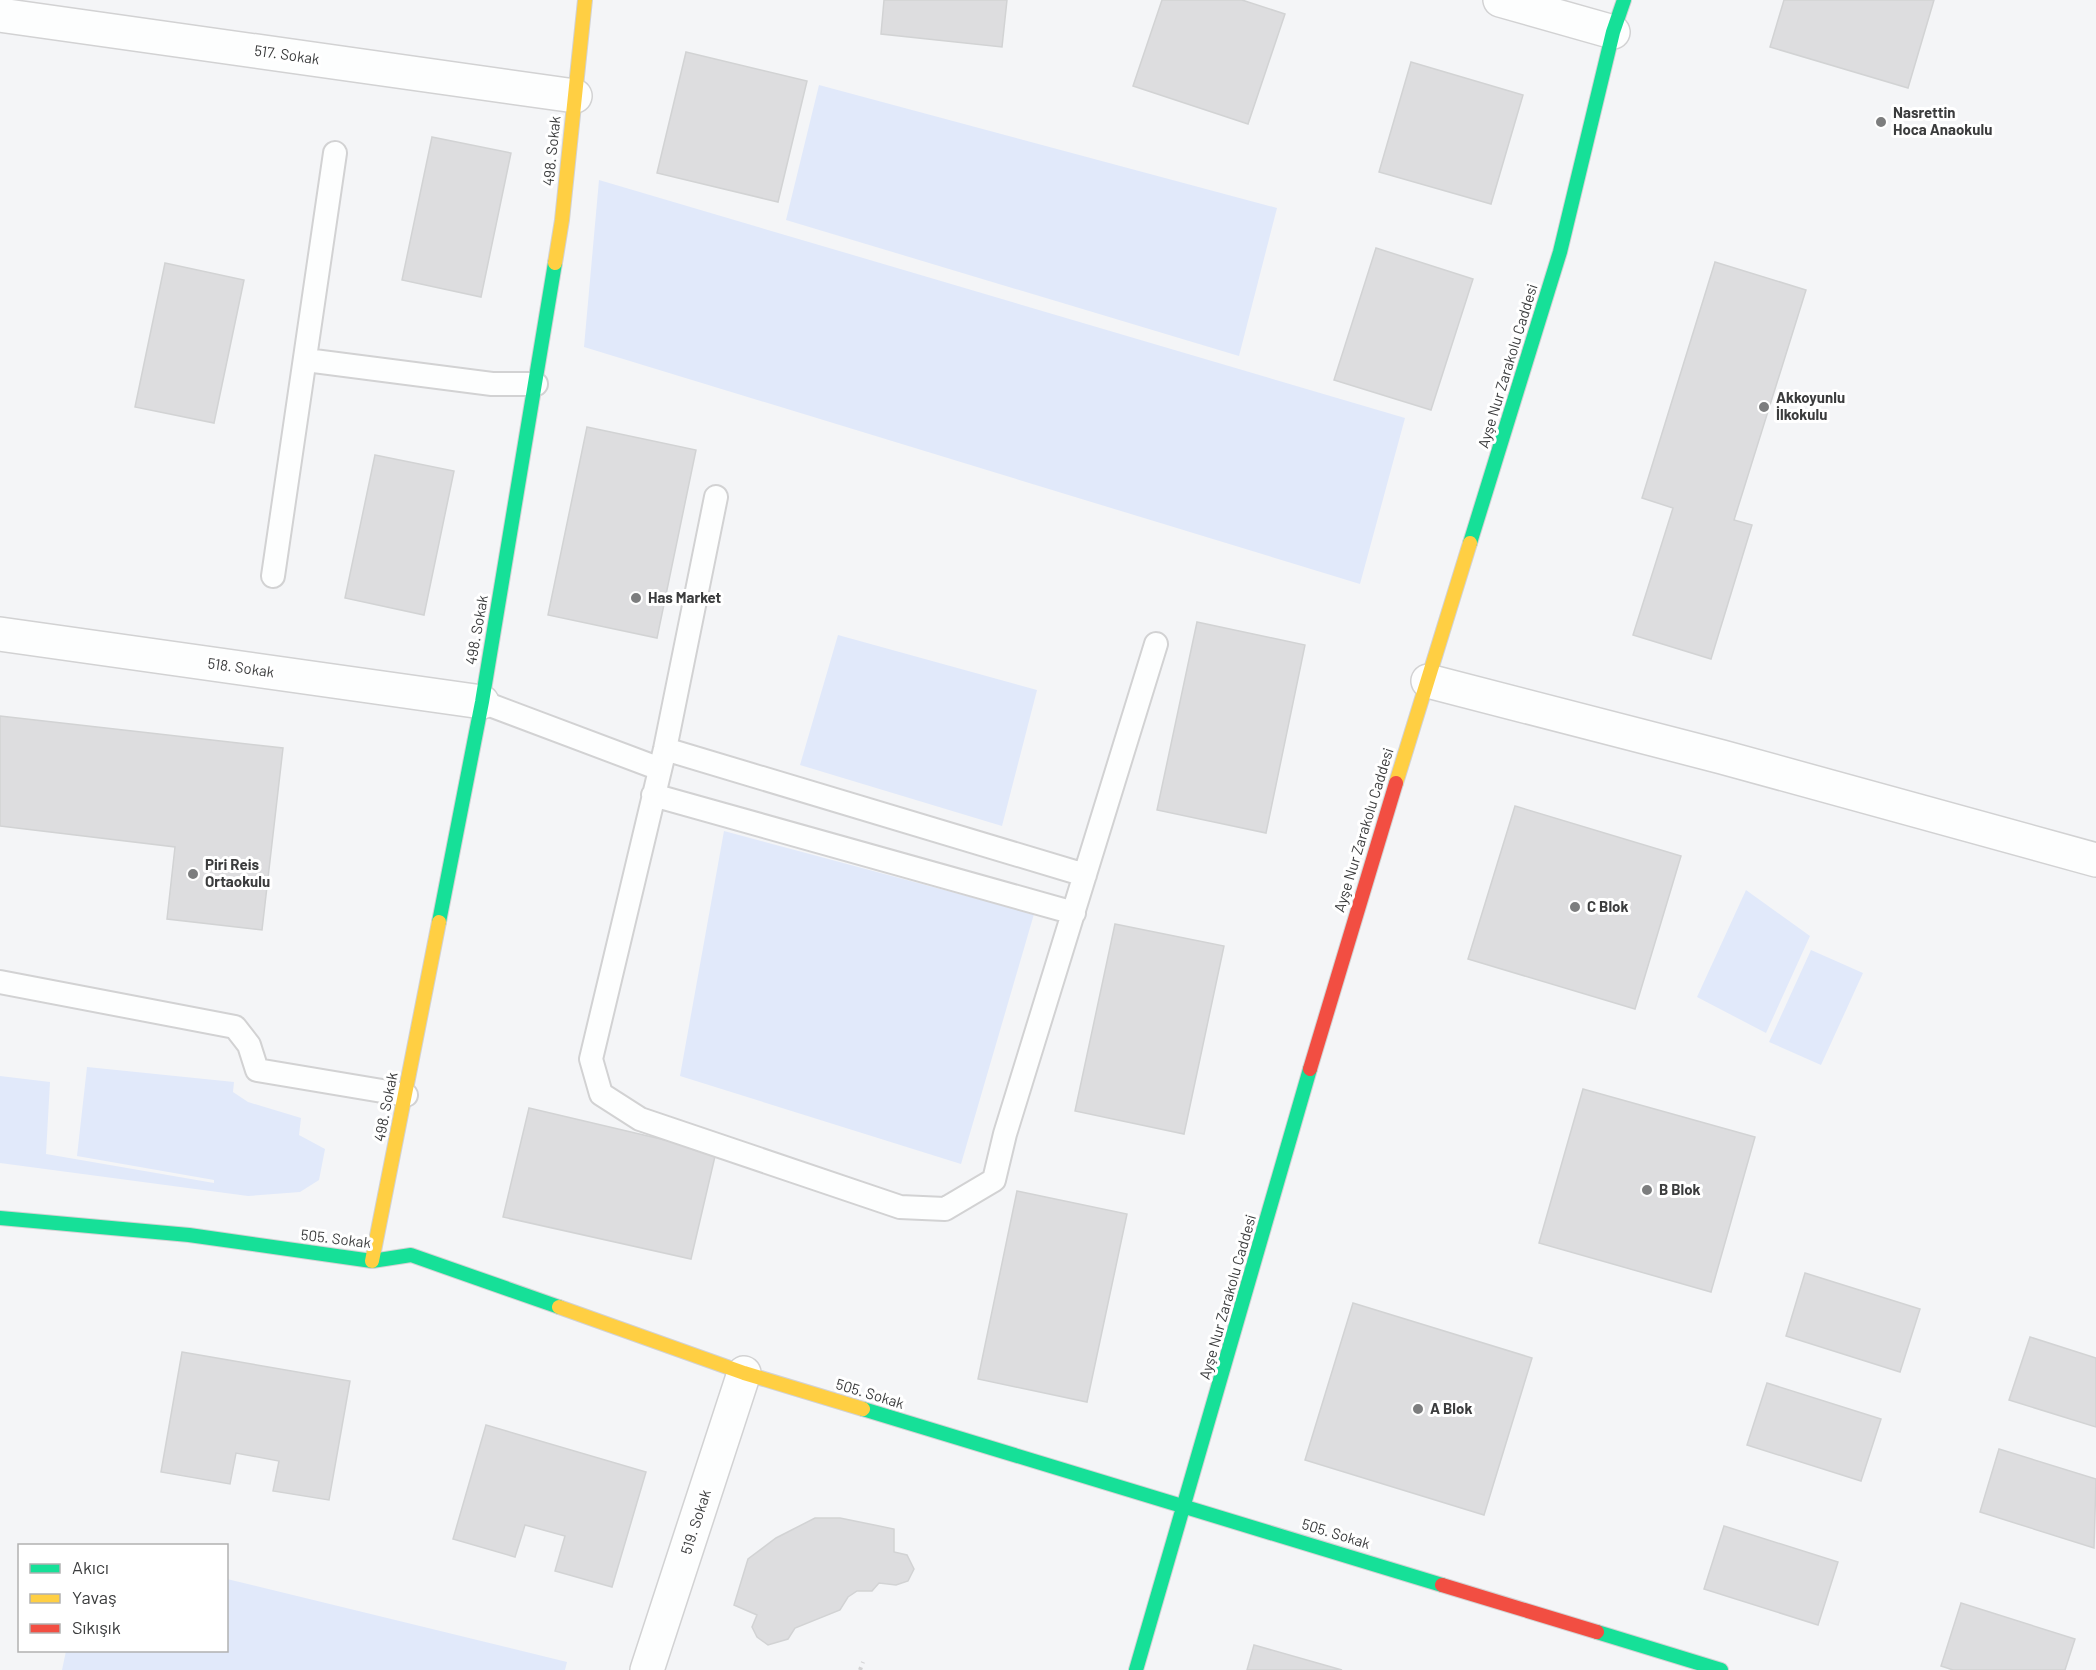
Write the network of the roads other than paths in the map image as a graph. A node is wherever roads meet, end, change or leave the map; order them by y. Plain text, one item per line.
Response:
1 (585, 0) edge
2 (1500, 0) edge
3 (1624, 0) edge
4 (0, 15) edge
5 (1612, 32) junction
6 (575, 96) junction
7 (335, 153) dead end
8 (306, 360) junction
9 (536, 384) junction
10 (716, 497) dead end
11 (273, 576) dead end
12 (0, 634) edge
13 (1156, 644) dead end
14 (1428, 681) junction
15 (482, 702) junction
16 (663, 759) junction
17 (653, 795) junction
18 (2096, 860) edge
19 (1085, 875) junction
20 (1074, 913) junction
21 (0, 982) edge
22 (406, 1095) junction
23 (0, 1218) edge
24 (372, 1261) junction
25 (744, 1373) junction
26 (1185, 1505) junction
27 (647, 1670) edge
28 (1136, 1670) edge
29 (1721, 1670) edge

1 - 6 street, 498. Sokak
2 - 5 street
3 - 5 street, Ayşe Nur Zarakolu Caddesi
4 - 6 street, 517. Sokak
5 - 14 street, Ayşe Nur Zarakolu Caddesi
6 - 9 street, 498. Sokak
7 - 8 lane
8 - 9 lane
8 - 11 lane
9 - 15 street, 498. Sokak
10 - 16 lane
12 - 15 street, 518. Sokak
13 - 19 lane
14 - 18 street
14 - 26 street, Ayşe Nur Zarakolu Caddesi
15 - 16 lane
15 - 22 street, 498. Sokak
16 - 17 lane
16 - 19 lane
17 - 20 lane
17 - 20 lane
19 - 20 lane
21 - 22 lane
22 - 24 street, 498. Sokak
23 - 24 street, 505. Sokak
24 - 25 street, 505. Sokak
25 - 26 street, 505. Sokak
25 - 27 street, 519. Sokak
26 - 28 street, Ayşe Nur Zarakolu Caddesi
26 - 29 street, 505. Sokak

